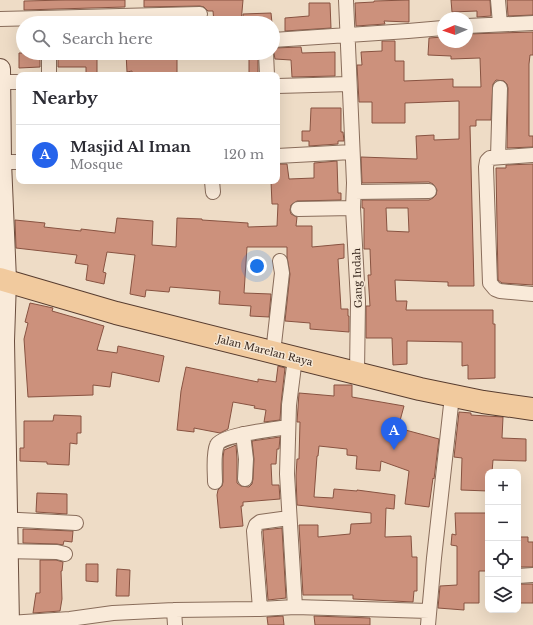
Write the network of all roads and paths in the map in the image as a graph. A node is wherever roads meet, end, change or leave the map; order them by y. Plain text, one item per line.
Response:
1 (346, 0) edge
2 (498, 0) edge
3 (200, 14) dead end
4 (120, 16) edge
5 (0, 19) edge
6 (16, 19) edge
7 (533, 23) edge
8 (500, 24) junction
9 (473, 26) edge
10 (437, 28) edge
11 (348, 35) junction
12 (280, 40) edge
13 (49, 60) edge
14 (266, 60) edge
15 (0, 69) edge
16 (49, 72) edge
17 (267, 72) edge
18 (0, 82) edge
19 (16, 82) edge
20 (349, 84) junction
21 (280, 86) edge
22 (500, 88) dead end
23 (0, 122) edge
24 (352, 152) junction
25 (533, 155) edge
26 (280, 156) edge
27 (498, 157) junction
28 (7, 162) edge
29 (354, 187) junction
30 (429, 191) dead end
31 (354, 208) junction
32 (298, 209) dead end
33 (280, 261) dead end
34 (3, 279) edge
35 (533, 294) edge
36 (2, 340) edge
37 (273, 353) junction
38 (295, 358) junction
39 (357, 372) junction
40 (452, 396) junction
41 (533, 408) edge
42 (3, 418) edge
43 (288, 427) junction
44 (243, 434) junction
45 (245, 478) dead end
46 (215, 482) dead end
47 (289, 518) junction
48 (4, 519) edge
49 (76, 523) dead end
50 (4, 551) edge
51 (65, 554) dead end
52 (533, 575) edge
53 (521, 576) edge
54 (4, 578) edge
55 (295, 607) junction
56 (260, 609) junction
57 (174, 610) junction
58 (429, 611) junction
59 (9, 624) edge
60 (175, 625) edge
61 (428, 625) edge

1 - 11 street, Gang Indah
2 - 8 street
3 - 4 street
5 - 6 street
7 - 8 street
8 - 9 street
10 - 11 street
11 - 12 street
11 - 20 street, Gang Indah
13 - 16 street
14 - 17 street
15 - 18 street
18 - 19 street
18 - 23 street
20 - 21 street
20 - 24 street, Gang Indah
22 - 27 street
23 - 28 street
24 - 26 street
24 - 29 street, Gang Indah
25 - 27 street
27 - 35 street
28 - 34 street
29 - 30 street
29 - 31 street, Gang Indah
31 - 32 street
31 - 39 street, Gang Indah
33 - 37 street
34 - 36 street
34 - 37 main road, Jalan Marelan Raya
36 - 42 street
37 - 38 main road, Jalan Marelan Raya
38 - 39 main road, Jalan Marelan Raya
38 - 43 street
39 - 40 main road, Jalan Marelan Raya
40 - 41 main road, Jalan Marelan Raya
40 - 58 street
42 - 48 street
43 - 44 street
43 - 47 street
44 - 45 street
44 - 46 street
47 - 55 street
47 - 56 street
48 - 49 street
48 - 50 street
50 - 51 street
50 - 54 street
52 - 53 street
54 - 59 street
55 - 56 street
55 - 58 street
56 - 57 street
57 - 59 street
57 - 60 street
58 - 61 street

